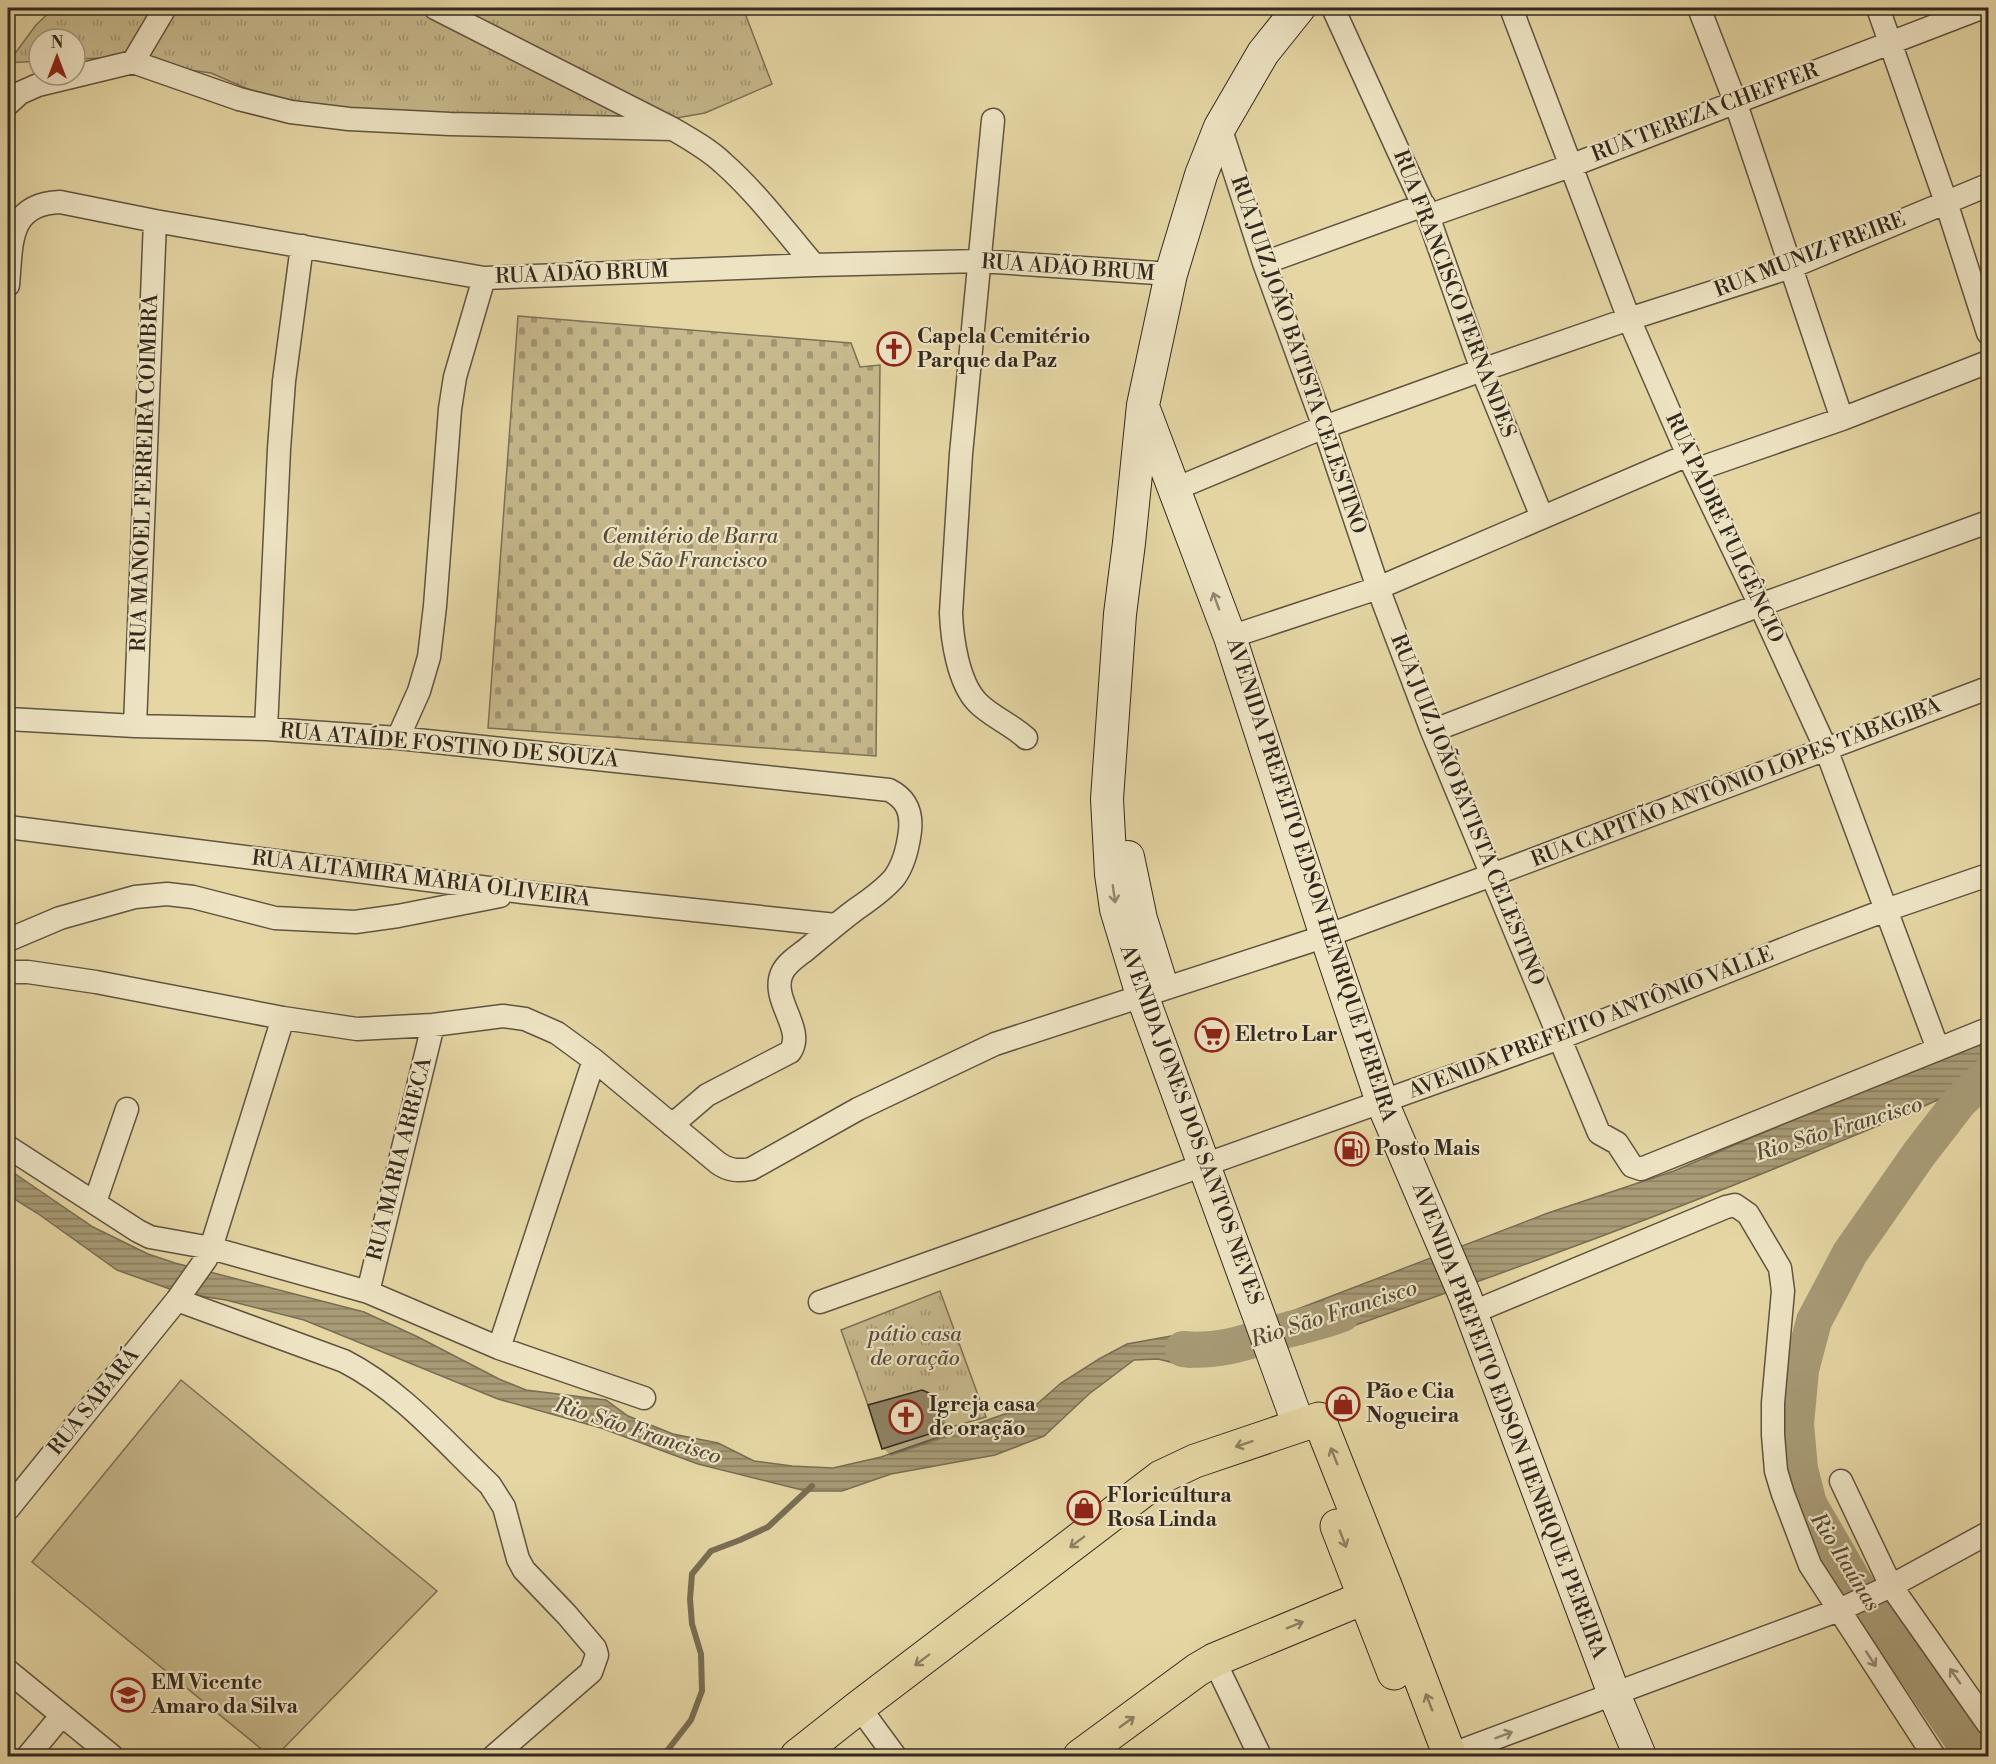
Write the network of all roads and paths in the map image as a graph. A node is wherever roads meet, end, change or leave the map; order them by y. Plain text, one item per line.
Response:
1 (165, 8) edge
2 (435, 8) edge
3 (1299, 8) edge
4 (1333, 8) edge
5 (1511, 8) edge
6 (1699, 8) edge
7 (1878, 8) edge
8 (1981, 8) edge
9 (1891, 41) junction
10 (133, 62) junction
11 (1735, 101) junction
12 (8, 104) edge
13 (993, 120) dead end
14 (1220, 127) junction
15 (673, 129) junction
16 (1570, 166) junction
17 (1989, 185) edge
18 (1946, 202) junction
19 (1426, 211) junction
20 (155, 221) junction
21 (302, 246) junction
22 (980, 261) junction
23 (1264, 263) junction
24 (814, 265) junction
25 (1791, 267) junction
26 (1171, 274) junction
27 (484, 278) junction
28 (8, 285) edge
29 (1629, 319) junction
30 (1989, 333) edge
31 (1989, 362) edge
32 (1482, 370) junction
33 (1143, 405) junction
34 (1842, 419) junction
35 (1324, 427) junction
36 (1692, 462) junction
37 (1175, 489) junction
38 (1542, 517) junction
39 (1989, 522) edge
40 (1378, 588) junction
41 (1760, 605) junction
42 (1230, 637) junction
43 (1989, 688) edge
44 (8, 719) edge
45 (135, 726) junction
46 (266, 729) junction
47 (1432, 730) junction
48 (398, 738) junction
49 (1026, 738) dead end
50 (1826, 749) junction
51 (8, 827) edge
52 (1492, 875) junction
53 (1989, 875) edge
54 (522, 892) junction
55 (1886, 910) junction
56 (836, 925) junction
57 (1326, 936) junction
58 (8, 940) edge
59 (8, 972) edge
60 (1152, 992) junction
61 (283, 1018) junction
62 (433, 1025) junction
63 (1989, 1029) edge
64 (1560, 1038) junction
65 (1938, 1049) junction
66 (594, 1060) junction
67 (1382, 1102) junction
68 (127, 1109) dead end
69 (672, 1125) junction
70 (8, 1147) edge
71 (1215, 1161) junction
72 (95, 1202) junction
73 (208, 1254) junction
74 (368, 1292) junction
75 (178, 1297) junction
76 (820, 1302) dead end
77 (1468, 1304) junction
78 (499, 1348) junction
79 (644, 1398) dead end
80 (1309, 1422) junction
81 (1841, 1481) dead end
82 (8, 1509) edge
83 (1989, 1533) edge
84 (1885, 1588) junction
85 (1376, 1593) junction
86 (1843, 1608) junction
87 (1214, 1660) junction
88 (8, 1671) edge
89 (1614, 1694) junction
90 (859, 1707) junction
91 (62, 1715) junction
92 (1989, 1724) edge
93 (27, 1756) edge
94 (112, 1756) edge
95 (494, 1756) edge
96 (798, 1756) edge
97 (895, 1756) edge
98 (1080, 1756) edge
99 (1260, 1756) edge
100 (1426, 1756) edge
101 (1449, 1756) edge
102 (1640, 1756) edge
103 (1934, 1756) edge

1 - 10 street
2 - 15 street
3 - 14 main road, AVENIDA JONES DOS SANTOS NEVES
4 - 19 street, RUA FRANCISCO FERNANDES
5 - 16 street, RUA PADRE FULGÊNCIO
6 - 11 street
7 - 9 street
8 - 9 street, RUA TEREZA CHEFFER
9 - 11 street, RUA TEREZA CHEFFER
9 - 18 street
10 - 12 street
10 - 15 street
11 - 16 street, RUA TEREZA CHEFFER
11 - 25 street
13 - 22 street
14 - 23 street, RUA JUIZ JOÃO BATISTA CELESTINO
14 - 26 main road, AVENIDA JONES DOS SANTOS NEVES
15 - 24 street
16 - 19 street, RUA TEREZA CHEFFER
16 - 29 street, RUA PADRE FULGÊNCIO
17 - 18 street, RUA MUNIZ FREIRE
18 - 25 street, RUA MUNIZ FREIRE
18 - 30 street
19 - 23 street, RUA TEREZA CHEFFER
19 - 32 street, RUA FRANCISCO FERNANDES
20 - 21 street, RUA ADÃO BRUM
20 - 28 street, RUA ADÃO BRUM
20 - 45 street, RUA MANOEL FERREIRA COIMBRA
21 - 27 street, RUA ADÃO BRUM
21 - 46 street
22 - 24 street, RUA ADÃO BRUM
22 - 26 street, RUA ADÃO BRUM
22 - 49 street
23 - 35 street, RUA JUIZ JOÃO BATISTA CELESTINO
24 - 27 street, RUA ADÃO BRUM
25 - 29 street, RUA MUNIZ FREIRE
25 - 34 street
26 - 33 main road, AVENIDA JONES DOS SANTOS NEVES
27 - 48 street
29 - 32 street, RUA MUNIZ FREIRE
29 - 36 street, RUA PADRE FULGÊNCIO
31 - 34 street
32 - 35 street, RUA MUNIZ FREIRE
32 - 38 street, RUA FRANCISCO FERNANDES
33 - 37 main road, AVENIDA PREFEITO EDSON HENRIQUE PEREIRA
33 - 60 main road, AVENIDA JONES DOS SANTOS NEVES
34 - 36 street
35 - 37 street, RUA MUNIZ FREIRE
35 - 40 street, RUA JUIZ JOÃO BATISTA CELESTINO
36 - 38 street
36 - 41 street, RUA PADRE FULGÊNCIO
42 -> 37 main road, AVENIDA PREFEITO EDSON HENRIQUE PEREIRA
38 - 40 street
39 - 41 street
40 - 42 street
40 - 47 street, RUA JUIZ JOÃO BATISTA CELESTINO
41 - 47 street
41 - 50 street, RUA PADRE FULGÊNCIO
42 - 57 main road, AVENIDA PREFEITO EDSON HENRIQUE PEREIRA
43 - 50 street, RUA CAPITÃO ANTÔNIO LOPES TABAGIBA
44 - 45 street, RUA ATAÍDE FOSTINO DE SOUZA
45 - 46 street, RUA ATAÍDE FOSTINO DE SOUZA
46 - 48 street, RUA ATAÍDE FOSTINO DE SOUZA
47 - 52 street, RUA JUIZ JOÃO BATISTA CELESTINO
48 - 56 street, RUA ATAÍDE FOSTINO DE SOUZA
50 - 52 street, RUA CAPITÃO ANTÔNIO LOPES TABAGIBA
50 - 55 street, RUA PADRE FULGÊNCIO
51 - 54 street, RUA ALTAMIRA MARIA OLIVEIRA
52 - 57 street, RUA CAPITÃO ANTÔNIO LOPES TABAGIBA
52 - 64 street, RUA JUIZ JOÃO BATISTA CELESTINO
53 - 55 street, AVENIDA PREFEITO ANTÔNIO VALLE
54 - 56 street, RUA ALTAMIRA MARIA OLIVEIRA
54 - 58 street
55 - 64 street, AVENIDA PREFEITO ANTÔNIO VALLE
55 - 65 street, RUA PADRE FULGÊNCIO
56 - 69 street
57 - 60 street, RUA CAPITÃO ANTÔNIO LOPES TABAGIBA
57 - 67 main road, AVENIDA PREFEITO EDSON HENRIQUE PEREIRA
59 - 61 street, RUA CAPITÃO ANTÔNIO LOPES TABAGIBA
60 - 69 street, RUA CAPITÃO ANTÔNIO LOPES TABAGIBA
60 - 71 main road, AVENIDA JONES DOS SANTOS NEVES
61 - 62 street, RUA CAPITÃO ANTÔNIO LOPES TABAGIBA
61 - 73 street
62 - 66 street, RUA CAPITÃO ANTÔNIO LOPES TABAGIBA
62 - 74 street, RUA MARIA ARRECA
63 - 65 street
64 - 65 street, RUA JUIZ JOÃO BATISTA CELESTINO
64 - 67 street, AVENIDA PREFEITO ANTÔNIO VALLE
66 - 69 street, RUA CAPITÃO ANTÔNIO LOPES TABAGIBA
66 - 78 street
67 - 71 street, AVENIDA PREFEITO ANTÔNIO VALLE
67 - 77 main road, AVENIDA PREFEITO EDSON HENRIQUE PEREIRA
68 - 72 street
70 - 72 street
71 - 76 street, AVENIDA PREFEITO ANTÔNIO VALLE
71 - 80 main road, AVENIDA JONES DOS SANTOS NEVES
72 - 73 street
73 - 74 street
73 - 75 street
74 - 78 street
75 - 82 street, RUA SABARÁ
75 - 95 street
77 - 86 street
77 - 89 main road, AVENIDA PREFEITO EDSON HENRIQUE PEREIRA
78 - 79 street
80 - 85 main road, AVENIDA JONES DOS SANTOS NEVES
80 -> 90 main road
81 - 84 street
83 - 84 street
84 - 86 street
92 -> 84 street
87 -> 85 main road
85 - 100 main road, AVENIDA JONES DOS SANTOS NEVES
101 -> 85 main road, AVENIDA JONES DOS SANTOS NEVES
86 - 89 street
86 -> 103 street
98 -> 87 main road
87 - 99 street
88 - 91 street
101 -> 89 street
89 - 102 main road, AVENIDA PREFEITO EDSON HENRIQUE PEREIRA
90 - 96 main road
90 - 97 street
91 - 93 street
91 - 94 street

